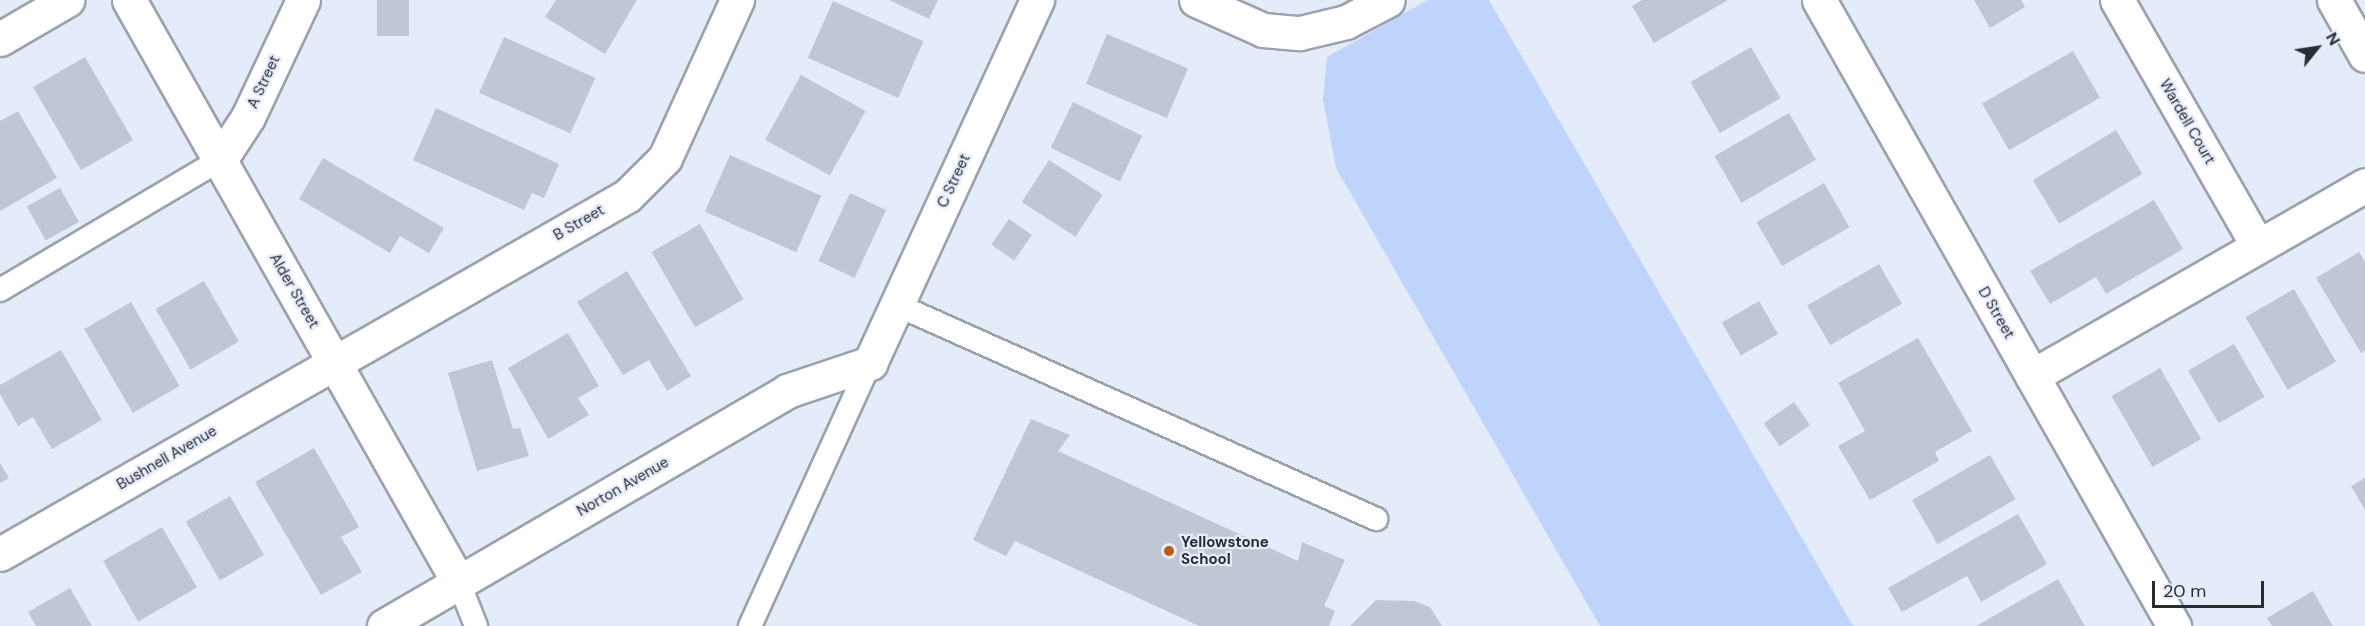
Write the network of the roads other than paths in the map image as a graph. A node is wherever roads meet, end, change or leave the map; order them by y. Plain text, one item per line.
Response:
1 (67, 0) edge
2 (129, 0) edge
3 (303, 0) edge
4 (737, 0) edge
5 (1037, 0) edge
6 (1196, 0) edge
7 (1388, 0) edge
8 (1819, 0) edge
9 (2117, 0) edge
10 (2334, 0) edge
11 (0, 39) edge
12 (2365, 55) edge
13 (220, 160) junction
14 (2365, 185) edge
15 (2257, 244) junction
16 (0, 290) edge
17 (897, 305) junction
18 (334, 363) junction
19 (870, 363) junction
20 (2032, 376) junction
21 (1376, 519) dead end
22 (0, 554) edge
23 (459, 582) junction
24 (384, 626) edge
25 (476, 626) edge
26 (750, 626) edge
27 (2174, 626) edge

1 - 11 street
2 - 13 street, Alder Street
3 - 13 street, A Street
4 - 18 street, B Street
5 - 17 street, C Street
6 - 7 street
8 - 20 street, D Street
9 - 15 street, Wardell Court
10 - 12 street
13 - 16 lane
13 - 18 street, Alder Street
14 - 15 street
15 - 20 street
17 - 19 street, C Street
17 - 21 lane
18 - 22 street, Bushnell Avenue
18 - 23 street, Alder Street
19 - 23 street, Norton Avenue
19 - 26 lane
20 - 27 street, D Street
23 - 24 street, Norton Avenue
23 - 25 lane

